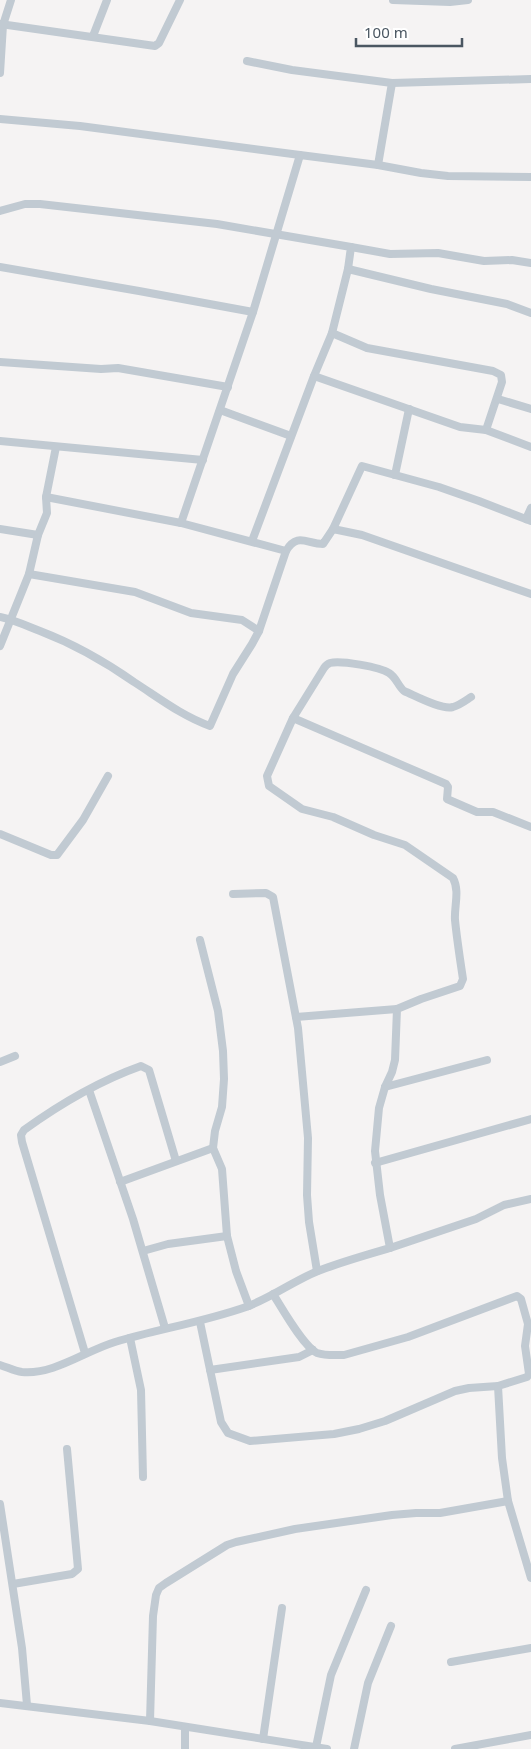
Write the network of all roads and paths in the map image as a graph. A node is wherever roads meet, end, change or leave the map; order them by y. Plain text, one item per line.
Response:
1 (11, 0) edge
2 (107, 0) edge
3 (180, 0) edge
4 (393, 0) edge
5 (468, 0) edge
6 (428, 1) edge
7 (1, 25) edge
8 (93, 36) junction
9 (247, 61) dead end
10 (0, 74) edge
11 (531, 79) edge
12 (392, 84) junction
13 (0, 119) edge
14 (300, 155) junction
15 (378, 165) junction
16 (531, 177) edge
17 (0, 211) edge
18 (276, 233) junction
19 (351, 247) junction
20 (531, 263) edge
21 (0, 268) edge
22 (348, 269) junction
23 (253, 312) junction
24 (531, 313) edge
25 (332, 333) junction
26 (0, 362) edge
27 (314, 376) junction
28 (228, 387) junction
29 (498, 399) junction
30 (409, 409) junction
31 (531, 409) edge
32 (220, 410) junction
33 (486, 430) junction
34 (291, 436) junction
35 (0, 441) edge
36 (56, 447) junction
37 (531, 447) edge
38 (203, 460) junction
39 (395, 475) junction
40 (46, 498) junction
41 (531, 508) edge
42 (528, 520) edge
43 (181, 523) junction
44 (0, 529) edge
45 (333, 529) junction
46 (38, 535) junction
47 (252, 541) junction
48 (286, 551) junction
49 (29, 574) junction
50 (531, 594) edge
51 (0, 617) edge
52 (11, 619) junction
53 (259, 631) junction
54 (0, 646) edge
55 (471, 697) dead end
56 (293, 718) junction
57 (108, 776) dead end
58 (531, 827) edge
59 (0, 834) edge
60 (233, 894) dead end
61 (200, 940) dead end
62 (398, 1009) junction
63 (296, 1018) junction
64 (14, 1056) dead end
65 (486, 1060) dead end
66 (0, 1062) edge
67 (385, 1087) junction
68 (88, 1090) junction
69 (531, 1120) edge
70 (213, 1148) junction
71 (176, 1162) junction
72 (375, 1163) junction
73 (120, 1182) junction
74 (531, 1199) edge
75 (227, 1236) junction
76 (390, 1248) junction
77 (143, 1250) junction
78 (317, 1271) junction
79 (273, 1294) junction
80 (249, 1306) junction
81 (200, 1322) junction
82 (166, 1328) junction
83 (130, 1338) junction
84 (313, 1350) junction
85 (85, 1353) junction
86 (0, 1365) edge
87 (210, 1370) junction
88 (498, 1386) junction
89 (67, 1449) dead end
90 (143, 1477) dead end
91 (508, 1501) junction
92 (0, 1504) edge
93 (531, 1578) edge
94 (13, 1584) junction
95 (366, 1590) dead end
96 (282, 1608) dead end
97 (391, 1626) dead end
98 (531, 1648) edge
99 (451, 1662) dead end
100 (0, 1703) edge
101 (27, 1705) junction
102 (150, 1721) junction
103 (185, 1728) junction
104 (531, 1735) edge
105 (263, 1740) junction
106 (277, 1745) edge
107 (316, 1748) junction
108 (185, 1749) edge
109 (328, 1749) edge
110 (354, 1749) edge
111 (455, 1749) edge

1 - 7 street
2 - 8 street
3 - 8 street
4 - 6 street
5 - 6 street
7 - 8 street
7 - 10 street
9 - 12 street
11 - 12 street
12 - 15 street
13 - 14 street
14 - 15 street
14 - 18 street
15 - 16 street
17 - 18 street
18 - 19 street
18 - 23 street
19 - 20 street
19 - 22 street
21 - 23 street
22 - 24 street
22 - 25 street
23 - 28 street
25 - 27 street
25 - 29 street
26 - 28 street
27 - 30 street
27 - 34 street
28 - 32 street
29 - 31 street
29 - 33 street
30 - 33 street
30 - 39 street
32 - 34 street
32 - 38 street
33 - 37 street
34 - 47 street
35 - 36 street
36 - 38 street
36 - 40 street
38 - 43 street
39 - 42 street
39 - 45 street
40 - 43 street
40 - 46 street
41 - 42 street
43 - 47 street
44 - 46 street
45 - 48 street
45 - 50 street
46 - 49 street
47 - 48 street
48 - 53 street
49 - 52 street
49 - 53 street
51 - 52 street
52 - 53 street
52 - 54 street
55 - 56 street
56 - 58 street
56 - 62 street
57 - 59 street
60 - 63 street
61 - 70 street
62 - 63 street
62 - 67 street
63 - 78 street
64 - 66 street
65 - 67 street
67 - 72 street
68 - 71 street
68 - 73 street
68 - 85 street
69 - 72 street
70 - 71 street
70 - 75 street
71 - 73 street
72 - 76 street
73 - 77 street
74 - 76 street
75 - 77 street
75 - 80 street
76 - 78 street
77 - 82 street
78 - 79 street
79 - 80 street
79 - 84 street
80 - 81 street
81 - 82 street
81 - 87 street
82 - 83 street
83 - 85 street
83 - 90 street
84 - 87 street
84 - 88 street
85 - 86 street
87 - 88 street
88 - 91 street
89 - 94 street
91 - 93 street
91 - 102 street
92 - 94 street
94 - 101 street
95 - 107 street
96 - 105 street
97 - 110 street
98 - 99 street
100 - 101 street
101 - 102 street
102 - 103 street
103 - 105 street
103 - 108 street
104 - 111 street
105 - 106 street
106 - 107 street
107 - 109 street

